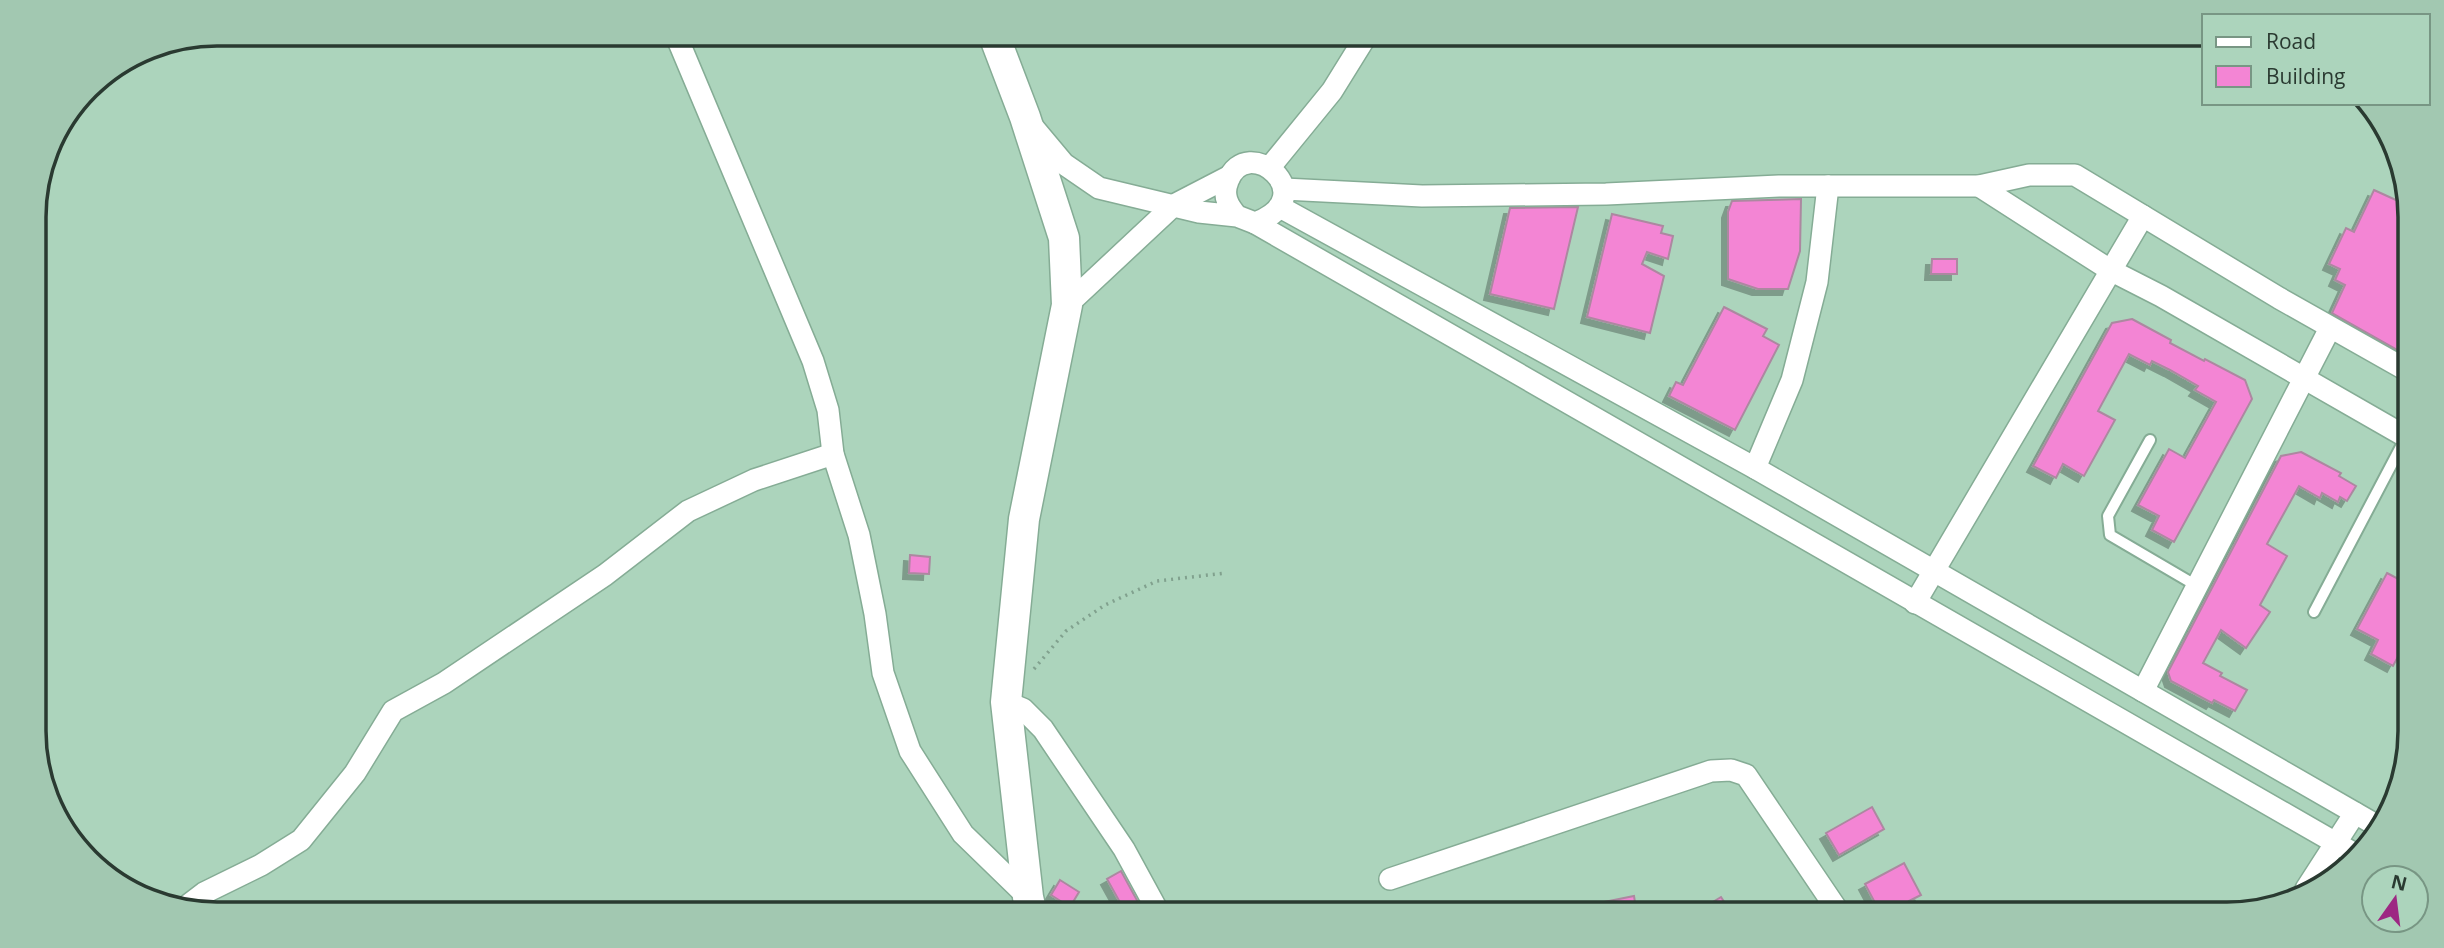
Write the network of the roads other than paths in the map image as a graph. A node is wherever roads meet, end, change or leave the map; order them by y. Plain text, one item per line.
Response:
1 (680, 46) edge
2 (998, 46) edge
3 (1360, 46) edge
4 (1025, 117) junction
5 (1270, 167) junction
6 (1230, 176) junction
7 (1828, 186) junction
8 (1979, 186) junction
9 (1282, 198) junction
10 (1174, 205) junction
11 (2143, 216) junction
12 (1246, 219) junction
13 (2110, 270) junction
14 (1068, 305) junction
15 (2330, 328) junction
16 (2398, 365) edge
17 (2304, 378) junction
18 (2398, 432) edge
19 (2150, 440) dead end
20 (833, 454) junction
21 (2398, 457) edge
22 (1755, 468) junction
23 (1934, 570) junction
24 (2197, 586) junction
25 (1915, 603) junction
26 (2314, 612) dead end
27 (2143, 691) junction
28 (1013, 704) junction
29 (2355, 813) junction
30 (2372, 823) edge
31 (2336, 843) junction
32 (2349, 851) edge
33 (1390, 879) dead end
34 (2314, 880) edge
35 (194, 900) edge
36 (1026, 902) edge
37 (1030, 902) edge
38 (1153, 902) edge
39 (1832, 902) edge

1 - 20 street
2 - 4 street
3 - 5 street
4 - 10 street
4 - 14 street
5 - 6 street
5 - 9 street
6 - 10 street
6 - 12 street
7 - 8 street
7 - 9 street
7 - 22 street
8 - 11 street
8 - 13 street
9 - 12 street
9 - 22 street
10 - 12 street
10 - 14 street
11 - 13 street
11 - 15 street
12 - 25 street
13 - 17 street
13 - 23 street
14 - 28 street
15 - 16 street
15 - 17 street
17 - 18 street
17 - 24 street
19 - 24 lane
20 - 35 street
20 - 36 street
21 - 26 lane
22 - 23 street
23 - 25 street
23 - 27 street
24 - 27 street
25 - 31 street
27 - 29 street
28 - 37 street
28 - 38 street
29 - 30 street
29 - 31 street
31 - 32 street
31 - 34 street
33 - 39 street

